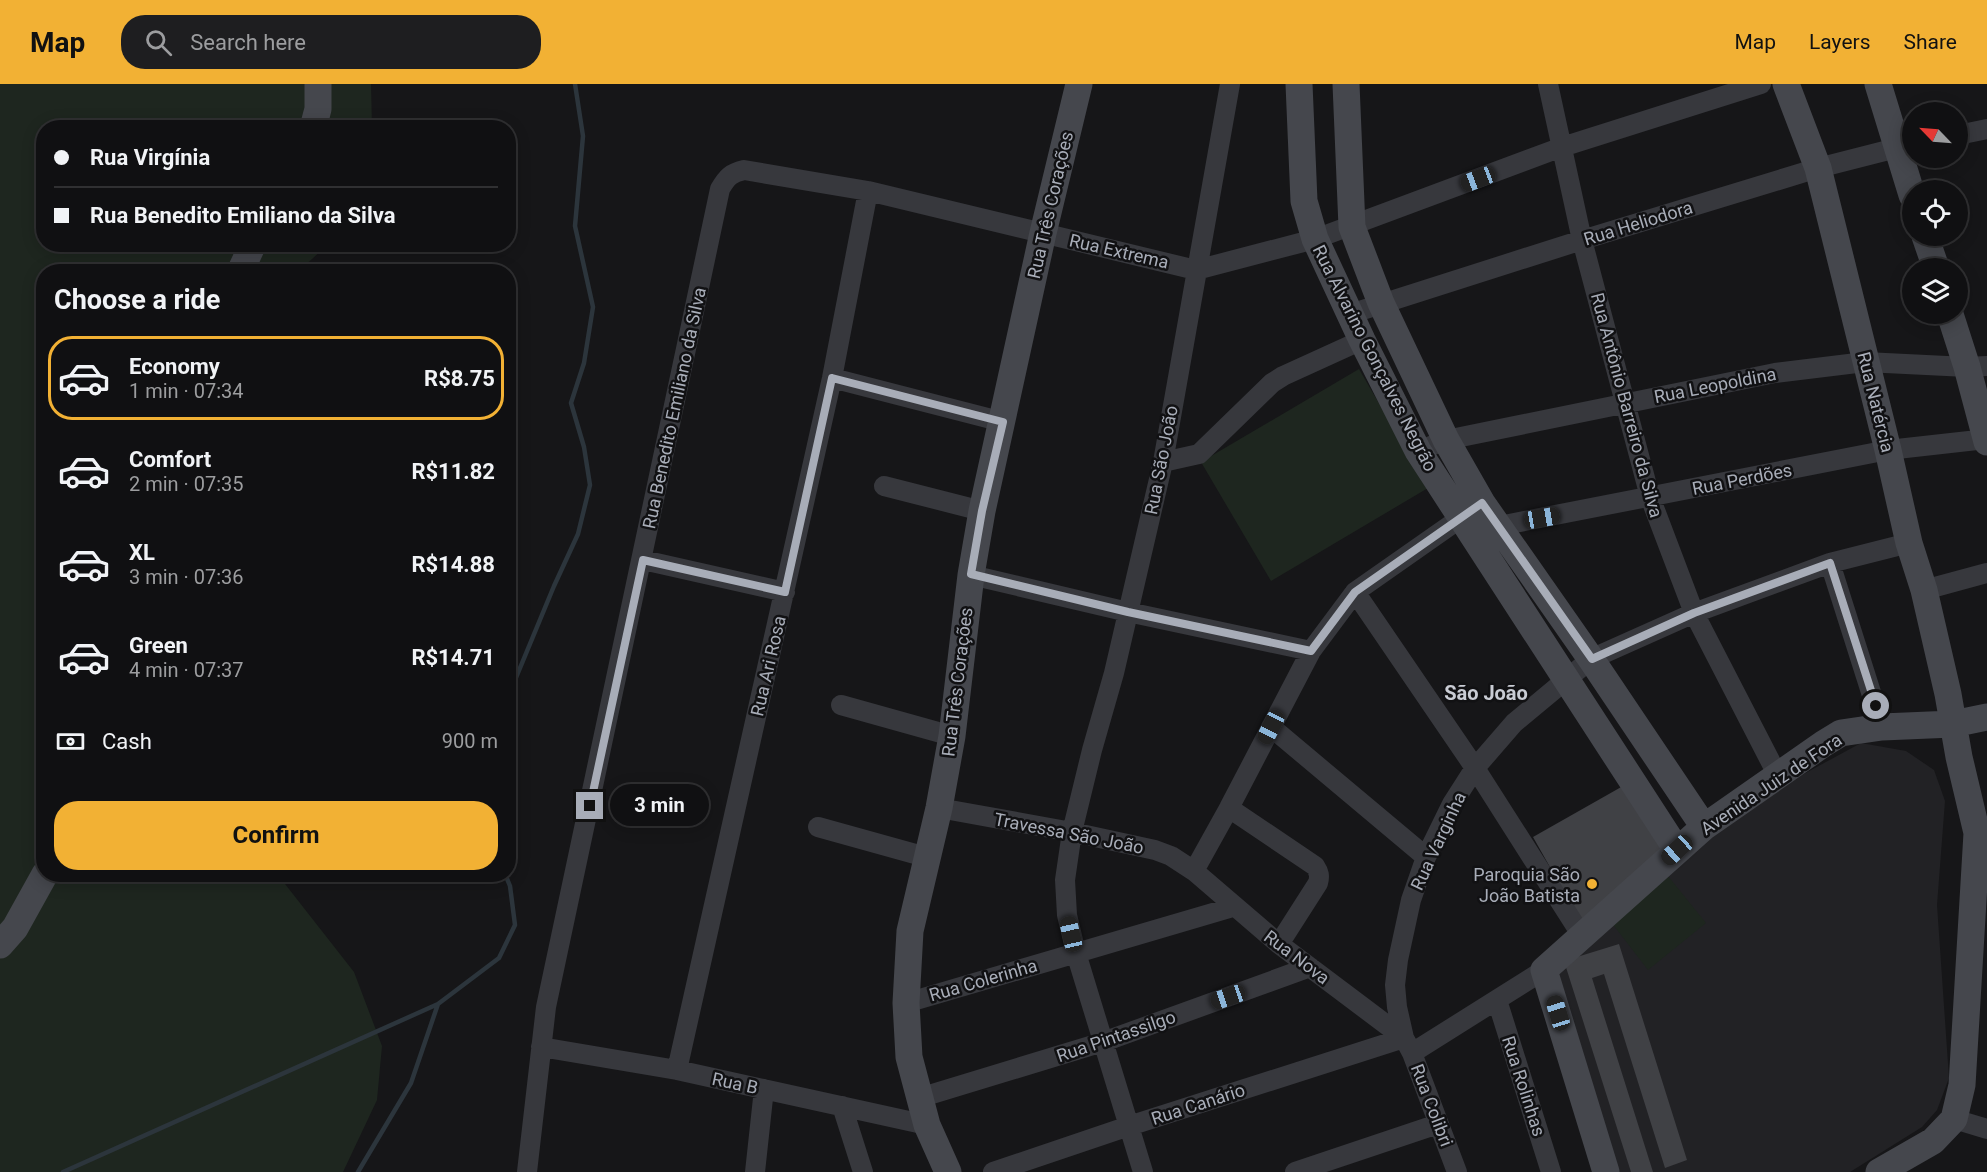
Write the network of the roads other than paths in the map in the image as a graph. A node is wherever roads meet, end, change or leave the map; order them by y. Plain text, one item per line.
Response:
1 (318, 84) edge
2 (1079, 84) edge
3 (1230, 84) edge
4 (1299, 84) edge
5 (1346, 84) edge
6 (1548, 84) edge
7 (1761, 84) edge
8 (1786, 84) edge
9 (1878, 84) edge
10 (316, 120) edge
11 (1987, 129) edge
12 (1968, 133) edge
13 (1902, 139) edge
14 (1562, 147) junction
15 (1902, 147) edge
16 (1818, 168) junction
17 (744, 170) joint
18 (868, 192) junction
19 (1352, 227) junction
20 (1043, 233) junction
21 (1315, 239) junction
22 (1582, 240) junction
23 (1196, 270) junction
24 (1380, 303) junction
25 (1350, 314) junction
26 (1955, 324) edge
27 (1362, 340) junction
28 (1865, 362) junction
29 (1977, 366) edge
30 (832, 378) junction
31 (1626, 402) junction
32 (1003, 422) junction
33 (1446, 440) junction
34 (1987, 440) edge
35 (1888, 450) junction
36 (1418, 451) junction
37 (1162, 462) junction
38 (884, 486) dead end
39 (1650, 497) junction
40 (982, 511) junction
41 (1480, 521) junction
42 (1909, 543) junction
43 (643, 560) junction
44 (1830, 563) junction
45 (1987, 573) edge
46 (971, 574) junction
47 (1924, 590) junction
48 (785, 592) junction
49 (1355, 592) junction
50 (1128, 612) junction
51 (1694, 613) junction
52 (1311, 651) junction
53 (1592, 659) junction
54 (1567, 678) junction
55 (841, 705) dead end
56 (1987, 717) edge
57 (1953, 724) junction
58 (1271, 727) junction
59 (1882, 727) junction
60 (952, 736) junction
61 (1475, 768) junction
62 (1778, 776) junction
63 (939, 808) junction
64 (1229, 808) junction
65 (818, 827) dead end
66 (1704, 827) junction
67 (1072, 832) junction
68 (1982, 832) edge
69 (1677, 850) junction
70 (926, 857) junction
71 (1426, 857) junction
72 (1194, 871) junction
73 (41, 882) edge
74 (1233, 907) junction
75 (1582, 936) junction
76 (1279, 944) junction
77 (0, 945) edge
78 (1076, 953) junction
79 (1310, 967) junction
80 (1544, 970) junction
81 (1977, 997) edge
82 (1497, 1000) junction
83 (906, 1002) junction
84 (1103, 1042) junction
85 (1408, 1045) junction
86 (541, 1047) junction
87 (676, 1070) junction
88 (764, 1089) junction
89 (919, 1098) junction
90 (842, 1106) junction
91 (1954, 1119) junction
92 (1438, 1124) junction
93 (927, 1125) junction
94 (1129, 1126) junction
95 (1987, 1129) edge
96 (527, 1172) edge
97 (755, 1172) edge
98 (863, 1172) edge
99 (948, 1172) edge
100 (993, 1172) edge
101 (1143, 1172) edge
102 (1295, 1172) edge
103 (1458, 1172) edge
104 (1551, 1172) edge
105 (1606, 1172) edge
106 (1879, 1172) edge

1 - 10 street
2 - 20 street, Rua Três Corações
3 - 23 street, Rua São João
4 - 21 street, Rua Alvarino Gonçalves Negrão
5 - 19 street, Rua Alvarino Gonçalves Negrão
6 - 14 street, Rua Antônio Barreiro da Silva
7 - 14 street
8 - 16 street, Rua Natércia
9 - 13 street
11 - 12 street
14 - 19 street
14 - 22 street, Rua Antônio Barreiro da Silva
15 - 16 street, Rua Heliodora
16 - 22 street, Rua Heliodora
16 - 28 street, Rua Natércia
17 - 18 street, Rua Extrema
17 - 43 street, Rua Benedito Emiliano da Silva
18 - 20 street, Rua Extrema
18 - 30 street, Rua Ari Rosa
19 - 21 street
19 - 24 street, Rua Alvarino Gonçalves Negrão
20 - 23 street, Rua Extrema
20 - 32 street, Rua Três Corações
21 - 23 street
21 - 25 street, Rua Alvarino Gonçalves Negrão
22 - 24 street, Rua Heliodora
22 - 31 street, Rua Antônio Barreiro da Silva
23 - 37 street, Rua São João
24 - 25 street, Rua Heliodora
24 - 33 street, Rua Alvarino Gonçalves Negrão
25 - 27 street, Rua Alvarino Gonçalves Negrão
26 - 29 street
27 - 36 street, Rua Alvarino Gonçalves Negrão
27 - 37 street
28 - 29 street, Rua Leopoldina
28 - 31 street, Rua Leopoldina
28 - 35 street, Rua Natércia
29 - 34 street
30 - 32 street
30 - 48 street, Rua Ari Rosa
31 - 33 street, Rua Leopoldina
31 - 39 street, Rua Antônio Barreiro da Silva
32 - 40 street, Rua Três Corações
33 - 36 street, Rua Leopoldina
33 - 41 street, Rua Alvarino Gonçalves Negrão
34 - 35 street, Rua Perdões
35 - 39 street, Rua Perdões
35 - 42 street, Rua Natércia
36 - 41 street, Rua Alvarino Gonçalves Negrão
37 - 50 street, Rua São João
38 - 40 street
39 - 41 street, Rua Perdões
39 - 51 street, Rua Antônio Barreiro da Silva
40 - 46 street, Rua Três Corações
41 - 49 street
41 - 53 street, Rua Alvarino Gonçalves Negrão
41 - 54 street, Rua Alvarino Gonçalves Negrão
42 - 44 street, Rua Varginha
42 - 47 street, Rua Natércia
43 - 48 street
43 - 86 street, Rua Benedito Emiliano da Silva
44 - 51 street, Rua Varginha
44 - 59 street
45 - 47 street
46 - 50 street
46 - 60 street, Rua Três Corações
47 - 57 street, Rua Natércia
48 - 87 street, Rua Ari Rosa
49 - 52 street
49 - 61 street
50 - 52 street
50 - 67 street, Rua São João
51 - 53 street, Rua Varginha
51 - 62 street, Rua Antônio Barreiro da Silva
52 - 58 street
53 - 54 street, Rua Varginha
53 - 66 street, Rua Alvarino Gonçalves Negrão
54 - 61 street, Rua Varginha
54 - 69 street, Rua Alvarino Gonçalves Negrão
55 - 60 street
56 - 57 street, Avenida Juiz de Fora
57 - 59 street, Avenida Juiz de Fora
57 - 68 street, Rua Natércia
58 - 64 street
58 - 71 street
59 - 62 street, Avenida Juiz de Fora
60 - 63 street, Rua Três Corações
61 - 71 street, Rua Varginha
61 - 75 street
62 - 66 street, Avenida Juiz de Fora
63 - 67 street, Travessa São João
63 - 70 street, Rua Três Corações
64 - 72 street
64 - 76 street
65 - 70 street
66 - 69 street, Avenida Juiz de Fora
67 - 72 street, Travessa São João
67 - 78 street, Rua São João
68 - 81 street, Rua Natércia
69 - 75 street, Avenida Juiz de Fora
70 - 83 street, Rua Três Corações
71 - 85 street, Rua Varginha
72 - 74 street, Rua Nova
73 - 77 street
74 - 76 street, Rua Nova
74 - 78 street, Rua Colerinha
75 - 80 street, Avenida Juiz de Fora
76 - 79 street, Rua Nova
78 - 83 street, Rua Colerinha
78 - 84 street, Rua São João
79 - 84 street, Rua Pintassilgo
79 - 85 street, Rua Nova
80 - 82 street, Avenida Juiz de Fora
80 - 105 street
81 - 91 street, Rua Natércia
82 - 85 street, Avenida Juiz de Fora
82 - 104 street, Rua Rolinhas
83 - 89 street, Rua Três Corações
84 - 89 street, Rua Pintassilgo
84 - 94 street, Rua São João
85 - 92 street, Rua Colibri
85 - 94 street, Rua Canário
86 - 87 street, Rua B
86 - 96 street, Rua Benedito Emiliano da Silva
87 - 88 street, Rua B
88 - 90 street, Rua B
88 - 97 street
89 - 93 street, Rua Três Corações
90 - 93 street, Rua B
90 - 98 street
91 - 95 street
91 - 106 street
92 - 102 street
92 - 103 street, Rua Colibri
93 - 99 street, Rua Três Corações
94 - 100 street, Rua Canário
94 - 101 street, Rua São João

